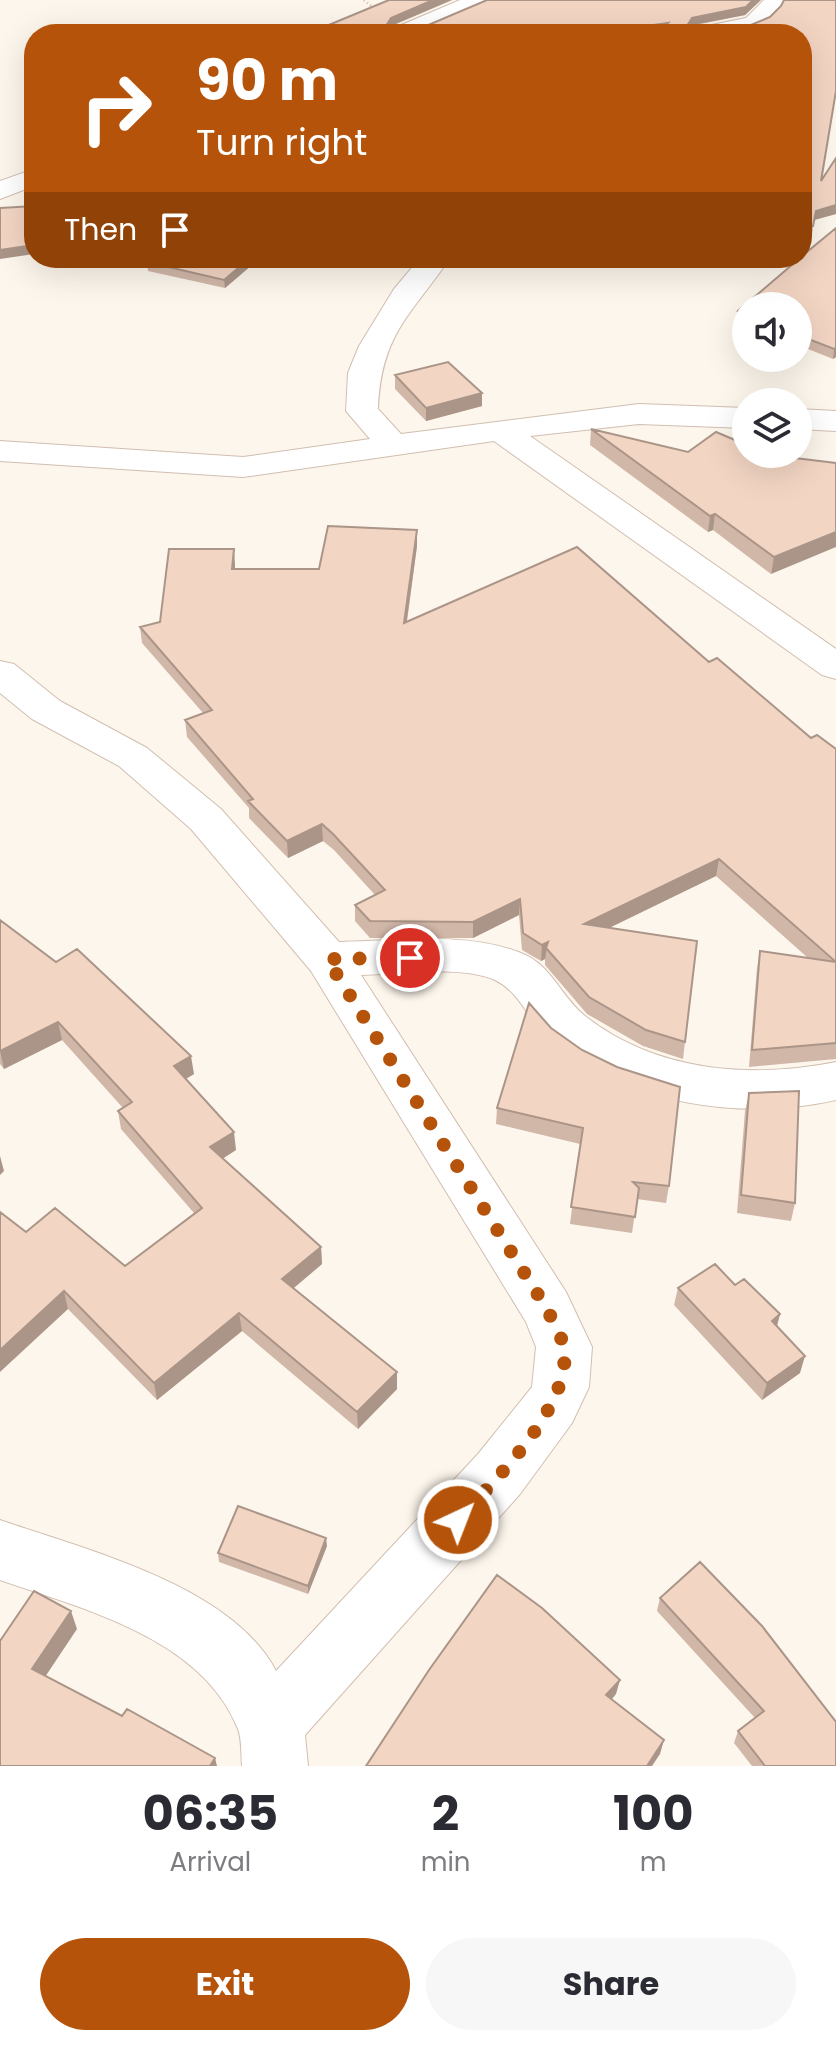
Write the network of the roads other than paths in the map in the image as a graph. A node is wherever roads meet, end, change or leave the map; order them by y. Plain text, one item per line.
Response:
1 (479, 0) edge
2 (775, 0) edge
3 (423, 24) edge
4 (745, 24) edge
5 (24, 181) edge
6 (0, 191) edge
7 (419, 268) edge
8 (732, 417) edge
9 (812, 420) edge
10 (836, 421) edge
11 (500, 430) junction
12 (394, 446) junction
13 (0, 451) edge
14 (836, 667) edge
15 (0, 673) edge
16 (327, 959) junction
17 (836, 1081) edge
18 (0, 1550) edge
19 (273, 1746) edge

1 - 3 street
2 - 4 street
5 - 6 street
7 - 12 street
8 - 11 street
9 - 10 street
11 - 12 street
11 - 14 street
12 - 13 street
15 - 16 street
16 - 17 street
16 - 19 street
18 - 19 street

